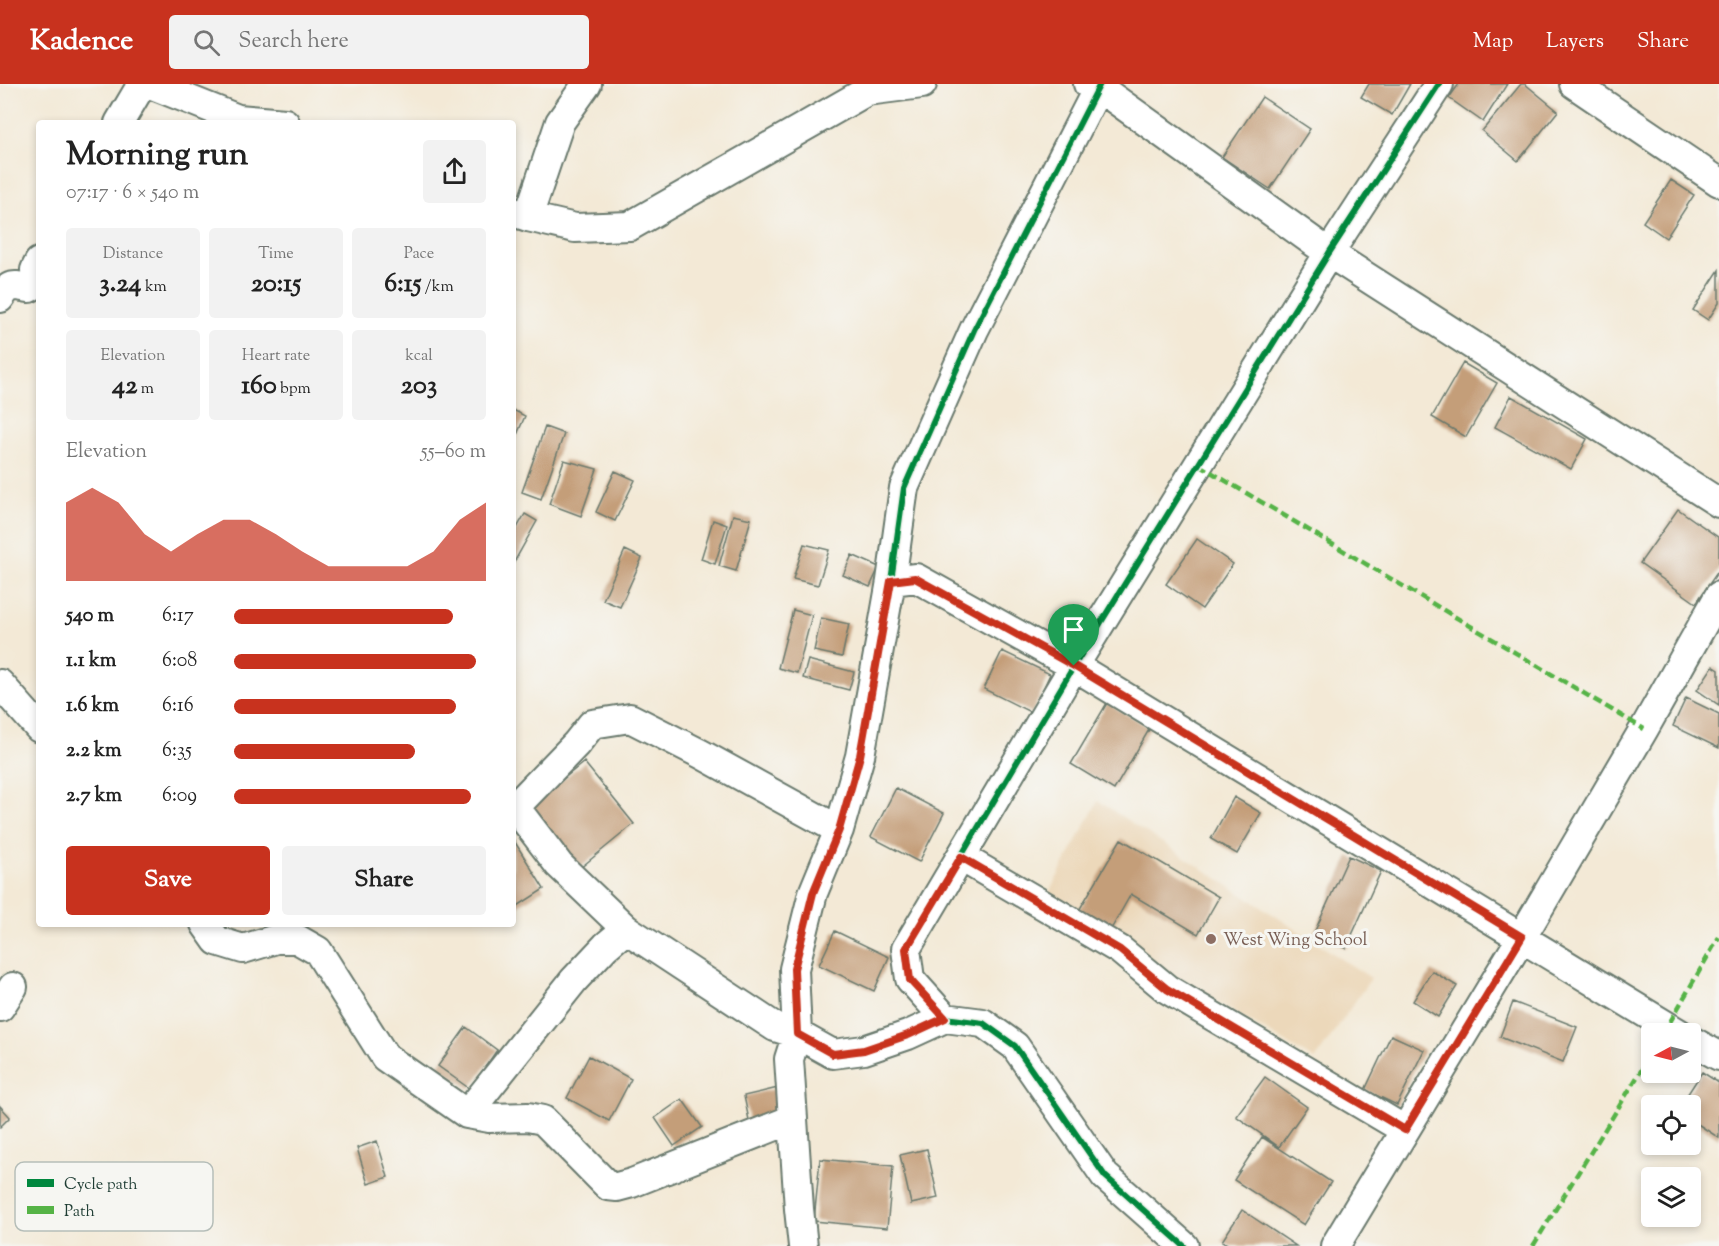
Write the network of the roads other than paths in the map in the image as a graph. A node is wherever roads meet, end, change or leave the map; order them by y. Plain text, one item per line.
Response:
1 (142, 84) edge
2 (150, 84) edge
3 (587, 84) edge
4 (922, 84) edge
5 (1439, 84) edge
6 (1574, 84) edge
7 (1095, 85) edge
8 (864, 88) edge
9 (121, 120) edge
10 (250, 120) edge
11 (1719, 182) edge
12 (520, 214) edge
13 (1329, 253) junction
14 (36, 284) edge
15 (0, 298) edge
16 (1719, 503) edge
17 (891, 581) junction
18 (1719, 596) edge
19 (1074, 666) junction
20 (0, 684) edge
21 (36, 725) edge
22 (516, 806) edge
23 (516, 808) edge
24 (839, 830) junction
25 (961, 857) junction
26 (207, 927) edge
27 (626, 929) junction
28 (1522, 937) junction
29 (945, 1018) junction
30 (1662, 1023) edge
31 (797, 1034) junction
32 (1701, 1046) edge
33 (1719, 1056) edge
34 (466, 1114) junction
35 (793, 1119) junction
36 (1405, 1130) junction
37 (803, 1246) edge
38 (1184, 1246) edge
39 (1335, 1246) edge

1 - 9 street
2 - 10 street
3 - 12 street
4 - 8 street
5 - 13 street
6 - 11 street
7 - 13 street
7 - 17 street
8 - 12 street
13 - 16 street
13 - 19 street
14 - 15 street
17 - 19 street
17 - 24 street
18 - 28 street
19 - 25 street
19 - 28 street
20 - 21 street
22 - 24 street
23 - 27 street
24 - 31 street
25 - 29 street
25 - 36 street
26 - 34 street
27 - 31 street
27 - 34 street
28 - 30 street
28 - 36 street
29 - 31 street
29 - 38 street
31 - 35 street
32 - 33 street
34 - 35 street
35 - 37 street
36 - 39 street

